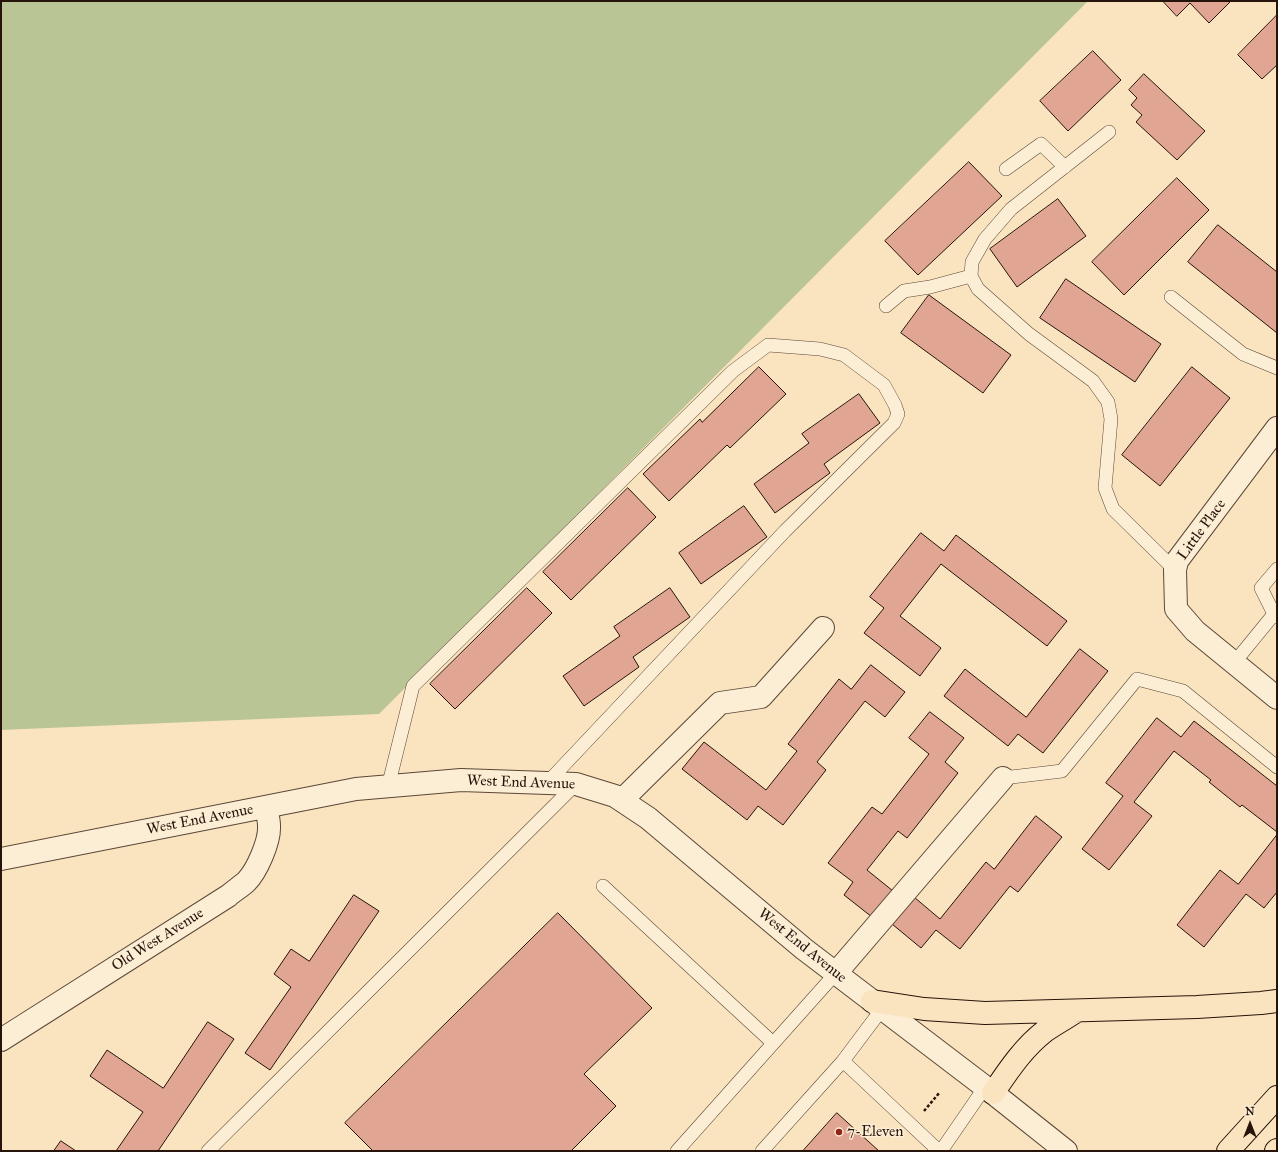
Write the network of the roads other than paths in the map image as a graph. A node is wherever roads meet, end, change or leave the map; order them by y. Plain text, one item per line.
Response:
1 (1109, 132) dead end
2 (1065, 166) junction
3 (1006, 169) dead end
4 (971, 276) junction
5 (1170, 297) dead end
6 (886, 306) dead end
7 (1277, 368) edge
8 (1277, 428) edge
9 (1277, 568) edge
10 (1175, 570) junction
11 (1275, 615) edge
12 (823, 628) dead end
13 (1234, 663) junction
14 (1277, 698) edge
15 (1277, 767) edge
16 (1004, 778) joint
17 (547, 783) junction
18 (576, 784) junction
19 (388, 787) junction
20 (622, 800) junction
21 (266, 807) junction
22 (1, 859) edge
23 (603, 886) dead end
24 (836, 974) junction
25 (1277, 1001) edge
26 (877, 1005) junction
27 (1078, 1011) junction
28 (1, 1040) edge
29 (773, 1043) junction
30 (843, 1061) junction
31 (989, 1090) junction
32 (1277, 1097) edge
33 (208, 1151) edge
34 (677, 1151) edge
35 (762, 1151) edge
36 (940, 1151) edge
37 (1066, 1151) edge
38 (1228, 1151) edge

1 - 2 lane
2 - 3 lane
2 - 4 lane
4 - 6 lane
4 - 10 lane
5 - 7 lane
8 - 10 street, Little Place
9 - 11 lane
10 - 13 street, Little Place
11 - 13 lane
12 - 20 street
13 - 14 street, Little Place
15 - 16 lane
16 - 24 street
17 - 18 street, West End Avenue
17 - 19 street, West End Avenue
17 - 19 lane
18 - 20 street, West End Avenue
18 - 33 lane
19 - 21 street, West End Avenue
20 - 24 street, West End Avenue
21 - 22 street, West End Avenue
21 - 28 street, Old West Avenue
23 - 29 lane
24 - 26 street, West End Avenue
24 - 29 lane
25 - 27 highway
26 - 27 highway
26 - 30 lane
26 - 31 street, West End Avenue
27 - 31 highway
29 - 34 lane
30 - 35 lane
30 - 36 lane
31 - 36 lane
31 - 37 street, West End Avenue
32 - 38 highway

